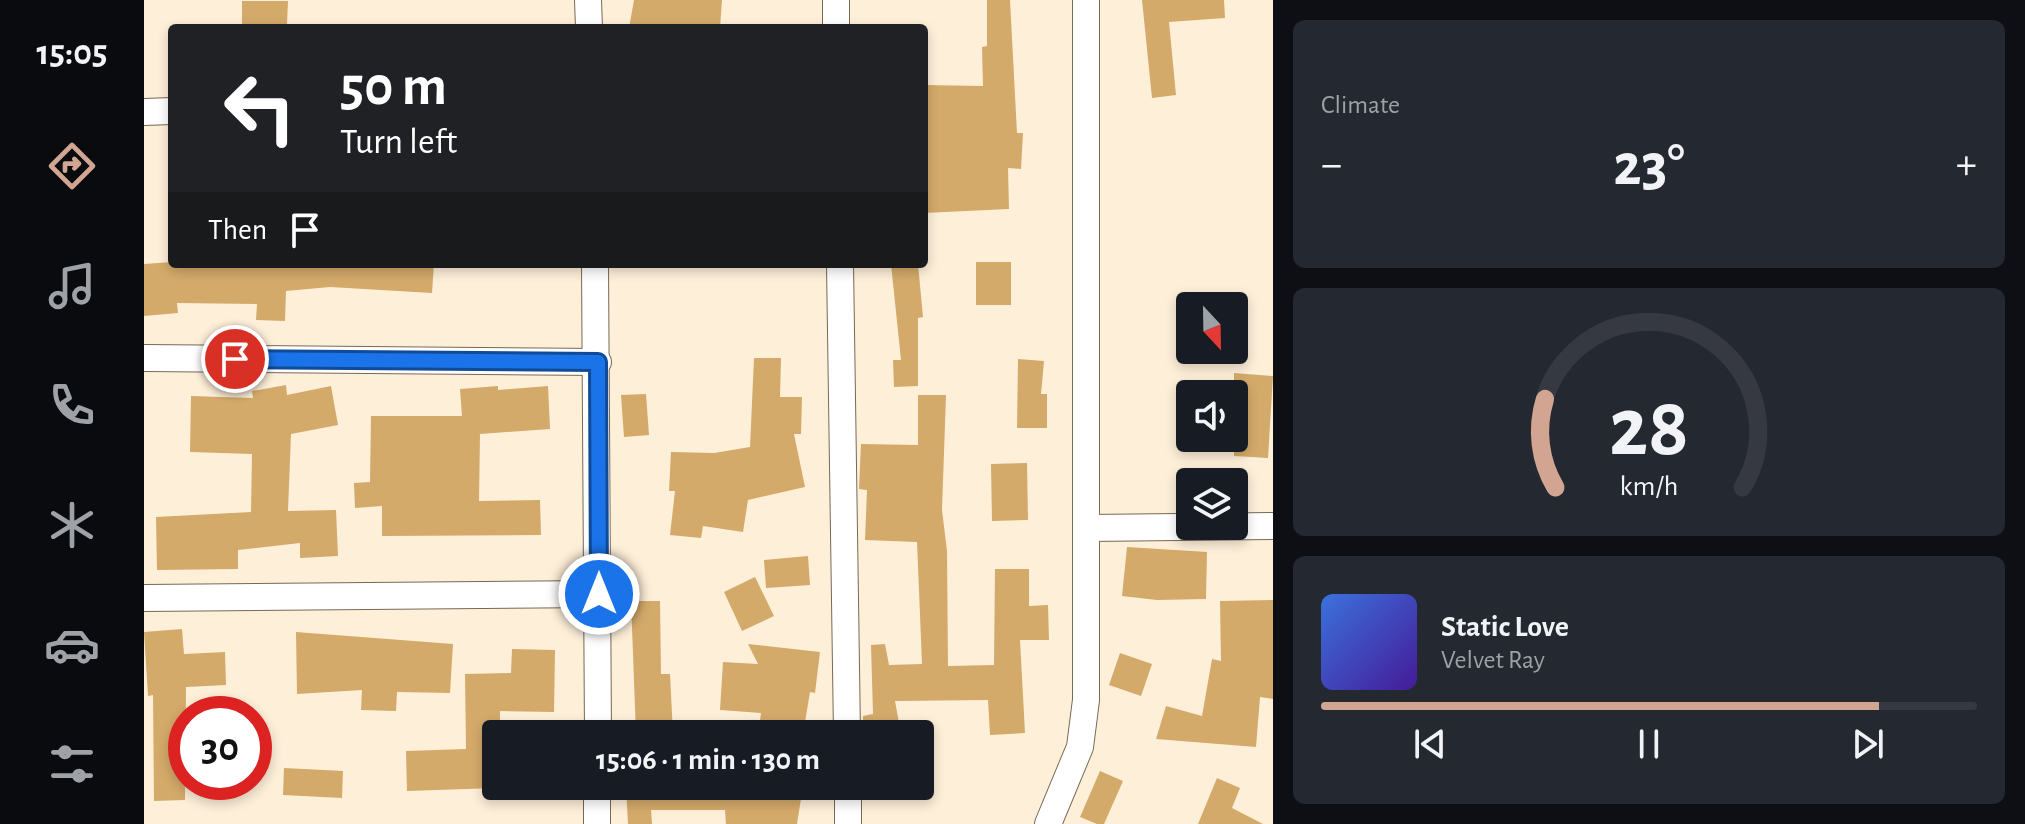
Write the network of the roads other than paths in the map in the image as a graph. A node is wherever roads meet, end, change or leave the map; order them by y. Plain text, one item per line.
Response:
1 (588, 0) edge
2 (836, 0) edge
3 (1086, 0) edge
4 (589, 24) edge
5 (836, 24) edge
6 (168, 111) edge
7 (144, 112) edge
8 (595, 268) edge
9 (840, 268) edge
10 (144, 358) edge
11 (598, 362) junction
12 (1273, 526) edge
13 (1087, 528) junction
14 (599, 594) junction
15 (144, 598) edge
16 (598, 720) edge
17 (847, 720) edge
18 (597, 800) edge
19 (848, 800) edge
20 (597, 824) edge
21 (848, 824) edge
22 (1048, 824) edge

1 - 4 street
2 - 5 street
3 - 13 street
6 - 7 street
8 - 11 street
9 - 17 street
10 - 11 street
11 - 14 street
12 - 13 street
13 - 22 street
14 - 15 street
14 - 16 street
18 - 20 street
19 - 21 street

